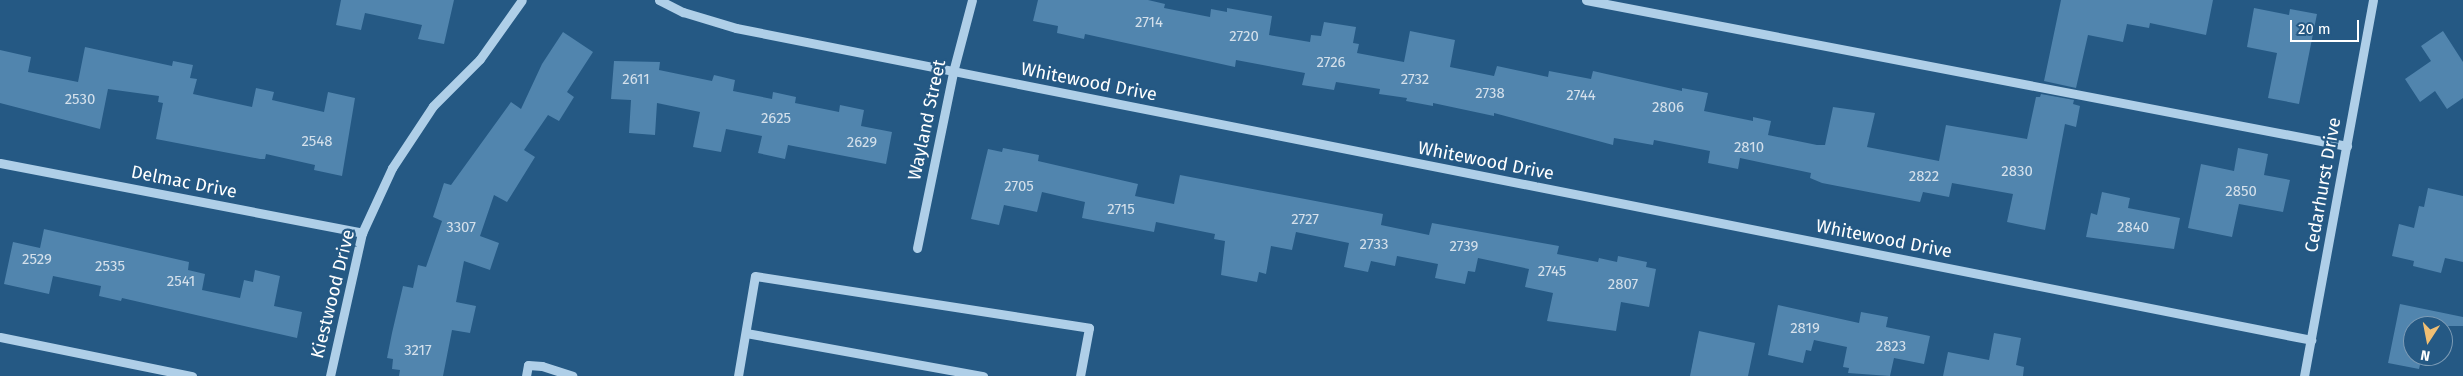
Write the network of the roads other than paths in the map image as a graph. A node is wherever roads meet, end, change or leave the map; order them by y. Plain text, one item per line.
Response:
1 (522, 0) edge
2 (659, 0) edge
3 (972, 0) edge
4 (1586, 0) edge
5 (2373, 0) edge
6 (953, 72) junction
7 (2347, 146) junction
8 (0, 163) edge
9 (362, 233) junction
10 (916, 248) dead end
11 (746, 333) junction
12 (0, 337) edge
13 (2311, 340) junction
14 (192, 376) edge
15 (330, 376) edge
16 (526, 376) edge
17 (572, 376) edge
18 (738, 376) edge
19 (983, 376) edge
20 (1080, 376) edge
21 (2304, 376) edge

1 - 9 street, Kiestwood Drive
2 - 6 street, Whitewood Drive
3 - 6 street, Wayland Street
4 - 7 street
5 - 7 street, Cedarhurst Drive
6 - 10 street, Wayland Street
6 - 13 street, Whitewood Drive
7 - 13 street, Cedarhurst Drive
8 - 9 street, Delmac Drive
9 - 15 street, Kiestwood Drive
11 - 18 street
11 - 19 street
11 - 20 street
12 - 14 street
13 - 21 street, Cedarhurst Drive
16 - 17 street

